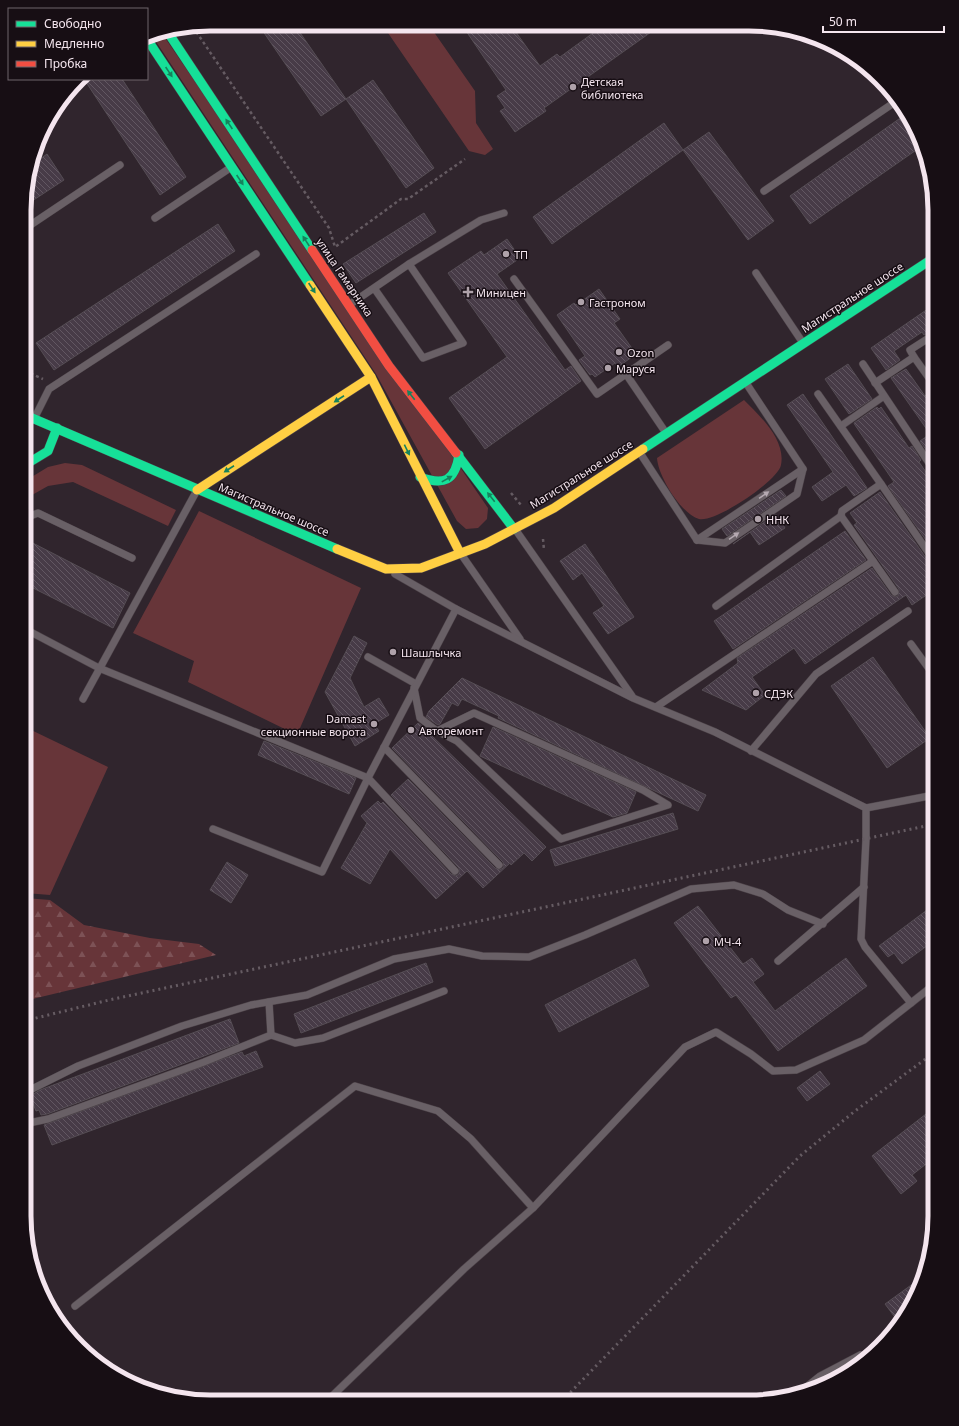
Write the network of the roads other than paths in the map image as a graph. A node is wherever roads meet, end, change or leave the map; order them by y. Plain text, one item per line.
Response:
1 (170, 35) edge
2 (149, 42) edge
3 (893, 104) edge
4 (120, 165) dead end
5 (232, 167) junction
6 (764, 191) dead end
7 (504, 213) dead end
8 (155, 218) dead end
9 (31, 225) edge
10 (256, 254) dead end
11 (928, 262) edge
12 (409, 264) junction
13 (756, 273) dead end
14 (514, 279) dead end
15 (374, 288) junction
16 (349, 305) junction
17 (928, 338) edge
18 (803, 344) junction
19 (668, 345) dead end
20 (914, 357) junction
21 (863, 364) dead end
22 (626, 374) junction
23 (371, 377) junction
24 (928, 377) edge
25 (745, 382) junction
26 (875, 383) junction
27 (818, 394) dead end
28 (884, 396) junction
29 (31, 416) edge
30 (31, 417) edge
31 (841, 426) junction
32 (57, 428) junction
33 (666, 434) junction
34 (639, 452) junction
35 (458, 455) junction
36 (31, 461) edge
37 (928, 462) edge
38 (803, 469) junction
39 (420, 477) junction
40 (881, 484) junction
41 (197, 490) junction
42 (31, 516) edge
43 (841, 516) junction
44 (514, 528) junction
45 (697, 540) junction
46 (928, 552) edge
47 (460, 553) junction
48 (132, 558) dead end
49 (873, 561) junction
50 (386, 569) junction
51 (895, 592) dead end
52 (716, 606) dead end
53 (456, 609) junction
54 (908, 611) dead end
55 (31, 632) edge
56 (520, 640) junction
57 (911, 644) dead end
58 (368, 657) dead end
59 (928, 667) edge
60 (99, 668) junction
61 (415, 686) junction
62 (633, 698) junction
63 (83, 699) dead end
64 (656, 707) junction
65 (437, 731) junction
66 (384, 747) junction
67 (751, 751) junction
68 (368, 778) junction
69 (928, 796) edge
70 (866, 808) junction
71 (213, 829) dead end
72 (499, 865) dead end
73 (455, 871) dead end
74 (864, 887) junction
75 (823, 924) junction
76 (778, 961) dead end
77 (928, 990) edge
78 (444, 991) dead end
79 (269, 1002) junction
80 (911, 1003) junction
81 (271, 1035) junction
82 (31, 1090) edge
83 (31, 1122) edge
84 (533, 1208) junction
85 (75, 1306) dead end
86 (860, 1355) dead end
87 (811, 1383) edge
88 (333, 1395) edge

16 -> 1 street, улица Гамарника
2 -> 5 street
3 - 6 lane
4 - 9 lane
5 - 8 lane
5 -> 23 street
7 - 12 lane
10 - 29 lane
11 - 18 street, Магистральное шоссе
12 - 15 lane
12 - 15 lane
13 - 18 lane
14 - 22 lane
15 - 16 lane
35 -> 16 street, улица Гамарника
17 - 20 lane
18 - 25 street, Магистральное шоссе
19 - 22 lane
20 - 24 lane
20 - 26 lane
21 - 26 lane
22 - 33 lane
23 -> 39 street
23 -> 41 street
25 - 33 street, Магистральное шоссе
25 - 38 lane
26 - 28 lane
27 - 31 lane
28 - 31 lane
28 - 37 lane
30 - 32 street, Магистральное шоссе
31 - 40 lane
32 - 36 street
32 - 41 street, Магистральное шоссе
33 - 34 street, Магистральное шоссе
34 - 44 street, Магистральное шоссе
34 - 45 lane
39 -> 35 street
44 -> 35 street, улица Гамарника
45 -> 38 lane
45 -> 38 lane
39 - 47 street
40 - 43 lane
40 - 46 lane
41 - 50 street, Магистральное шоссе
41 - 60 lane
42 - 48 lane
43 - 49 lane
43 - 52 lane
44 - 47 street, Магистральное шоссе
44 - 62 lane
47 - 50 street, Магистральное шоссе
47 - 56 lane
49 - 51 lane
49 - 64 lane
50 - 53 lane
53 - 56 lane
53 - 61 lane
54 - 67 lane
55 - 60 lane
56 - 62 lane
57 - 59 lane
58 - 61 lane
60 - 63 lane
60 - 68 lane
61 - 65 lane
61 - 66 lane
62 - 64 lane
64 - 67 lane
65 - 65 lane
66 - 68 lane
66 - 72 lane
67 - 70 lane
68 - 71 lane
68 - 73 lane
69 - 70 lane
70 - 74 lane
74 - 75 lane
74 - 80 lane
75 - 76 lane
75 - 79 lane
77 - 80 lane
78 - 81 lane
79 - 81 lane
79 - 82 lane
80 - 84 lane
81 - 83 lane
84 - 85 lane
84 - 88 lane
86 - 87 lane

